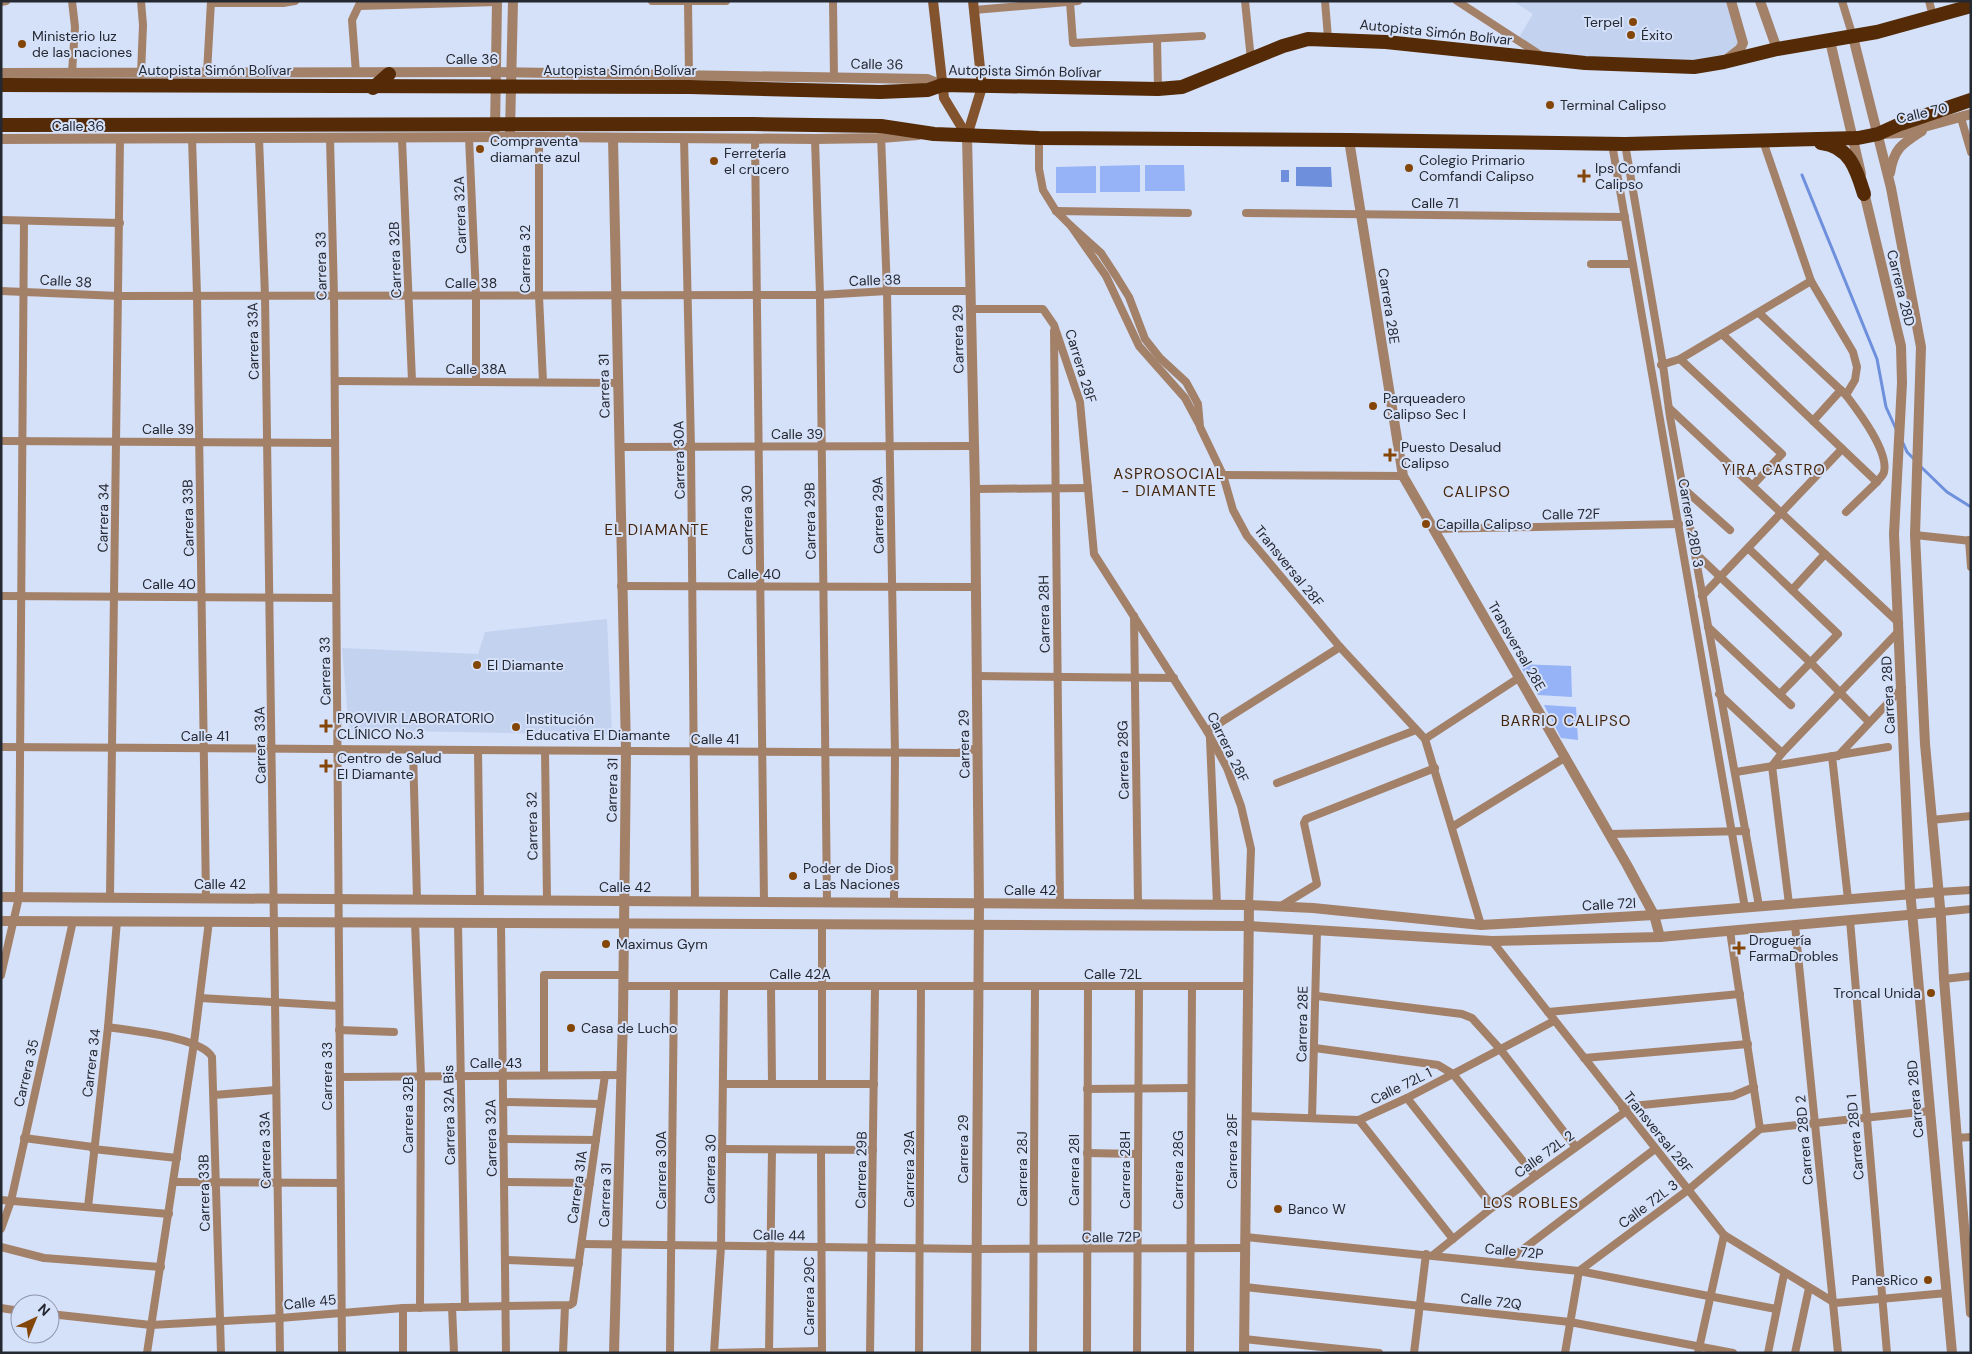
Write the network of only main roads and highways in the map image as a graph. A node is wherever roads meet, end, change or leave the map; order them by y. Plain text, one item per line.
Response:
1 (933, 1) edge
2 (974, 6) edge
3 (1968, 6) edge
4 (389, 74) road end
5 (1, 85) edge
6 (942, 86) junction
7 (982, 87) junction
8 (373, 88) junction
9 (1971, 100) edge
10 (1, 125) edge
11 (967, 136) junction
12 (1798, 140) junction
13 (1864, 194) road end

1 - 6 main road
2 - 7 main road, Carrera 29
3 - 7 highway, Autopista Simón Bolívar
4 - 8 highway
5 - 8 highway, Autopista Simón Bolívar
6 - 7 highway, Autopista Simón Bolívar
6 - 8 highway, Autopista Simón Bolívar
6 - 11 main road
7 - 11 main road, Carrera 29
9 - 12 highway
10 - 11 highway
11 - 12 highway
12 - 13 highway

